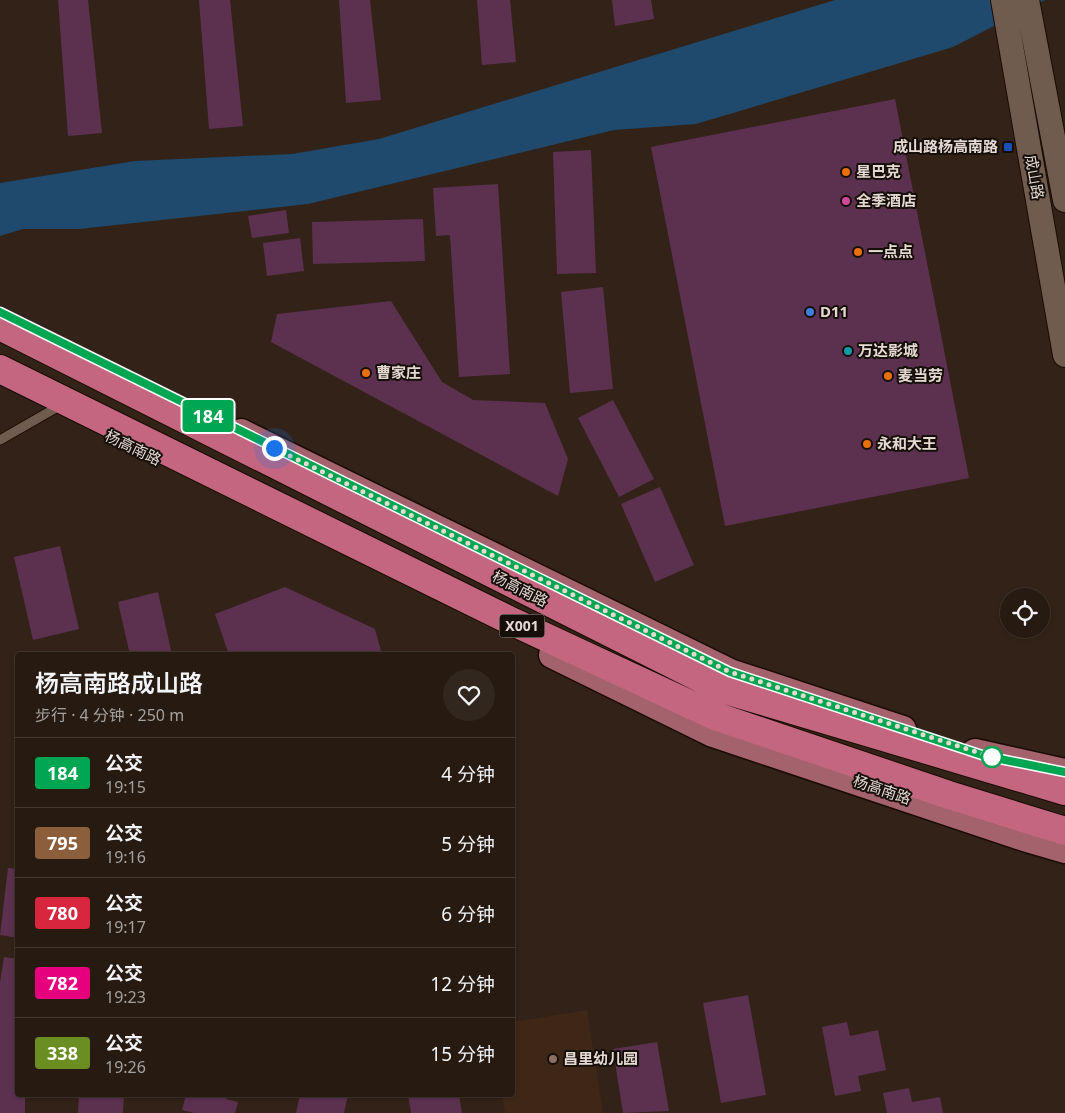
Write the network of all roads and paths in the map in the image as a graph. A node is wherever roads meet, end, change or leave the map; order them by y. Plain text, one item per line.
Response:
1 (1003, 0) edge
2 (1027, 0) edge
3 (1065, 200) edge
4 (0, 312) edge
5 (0, 326) edge
6 (1065, 355) edge
7 (0, 369) edge
8 (0, 383) edge
9 (54, 409) junction
10 (0, 440) edge
11 (1034, 765) junction
12 (1065, 765) edge
13 (1065, 772) edge
14 (1065, 791) edge
15 (1065, 831) edge
16 (1065, 850) edge

1 - 6 main road, 成山路
2 - 3 main road, 成山路
4 - 11 main road, 杨高南路
5 - 14 highway, 杨高南路 / X001
7 - 15 highway, 杨高南路 / X001
8 - 9 main road, 杨高南路 / X001
9 - 10 lane
9 - 16 main road, 杨高南路 / X001
11 - 12 main road
11 - 13 main road, 杨高南路

